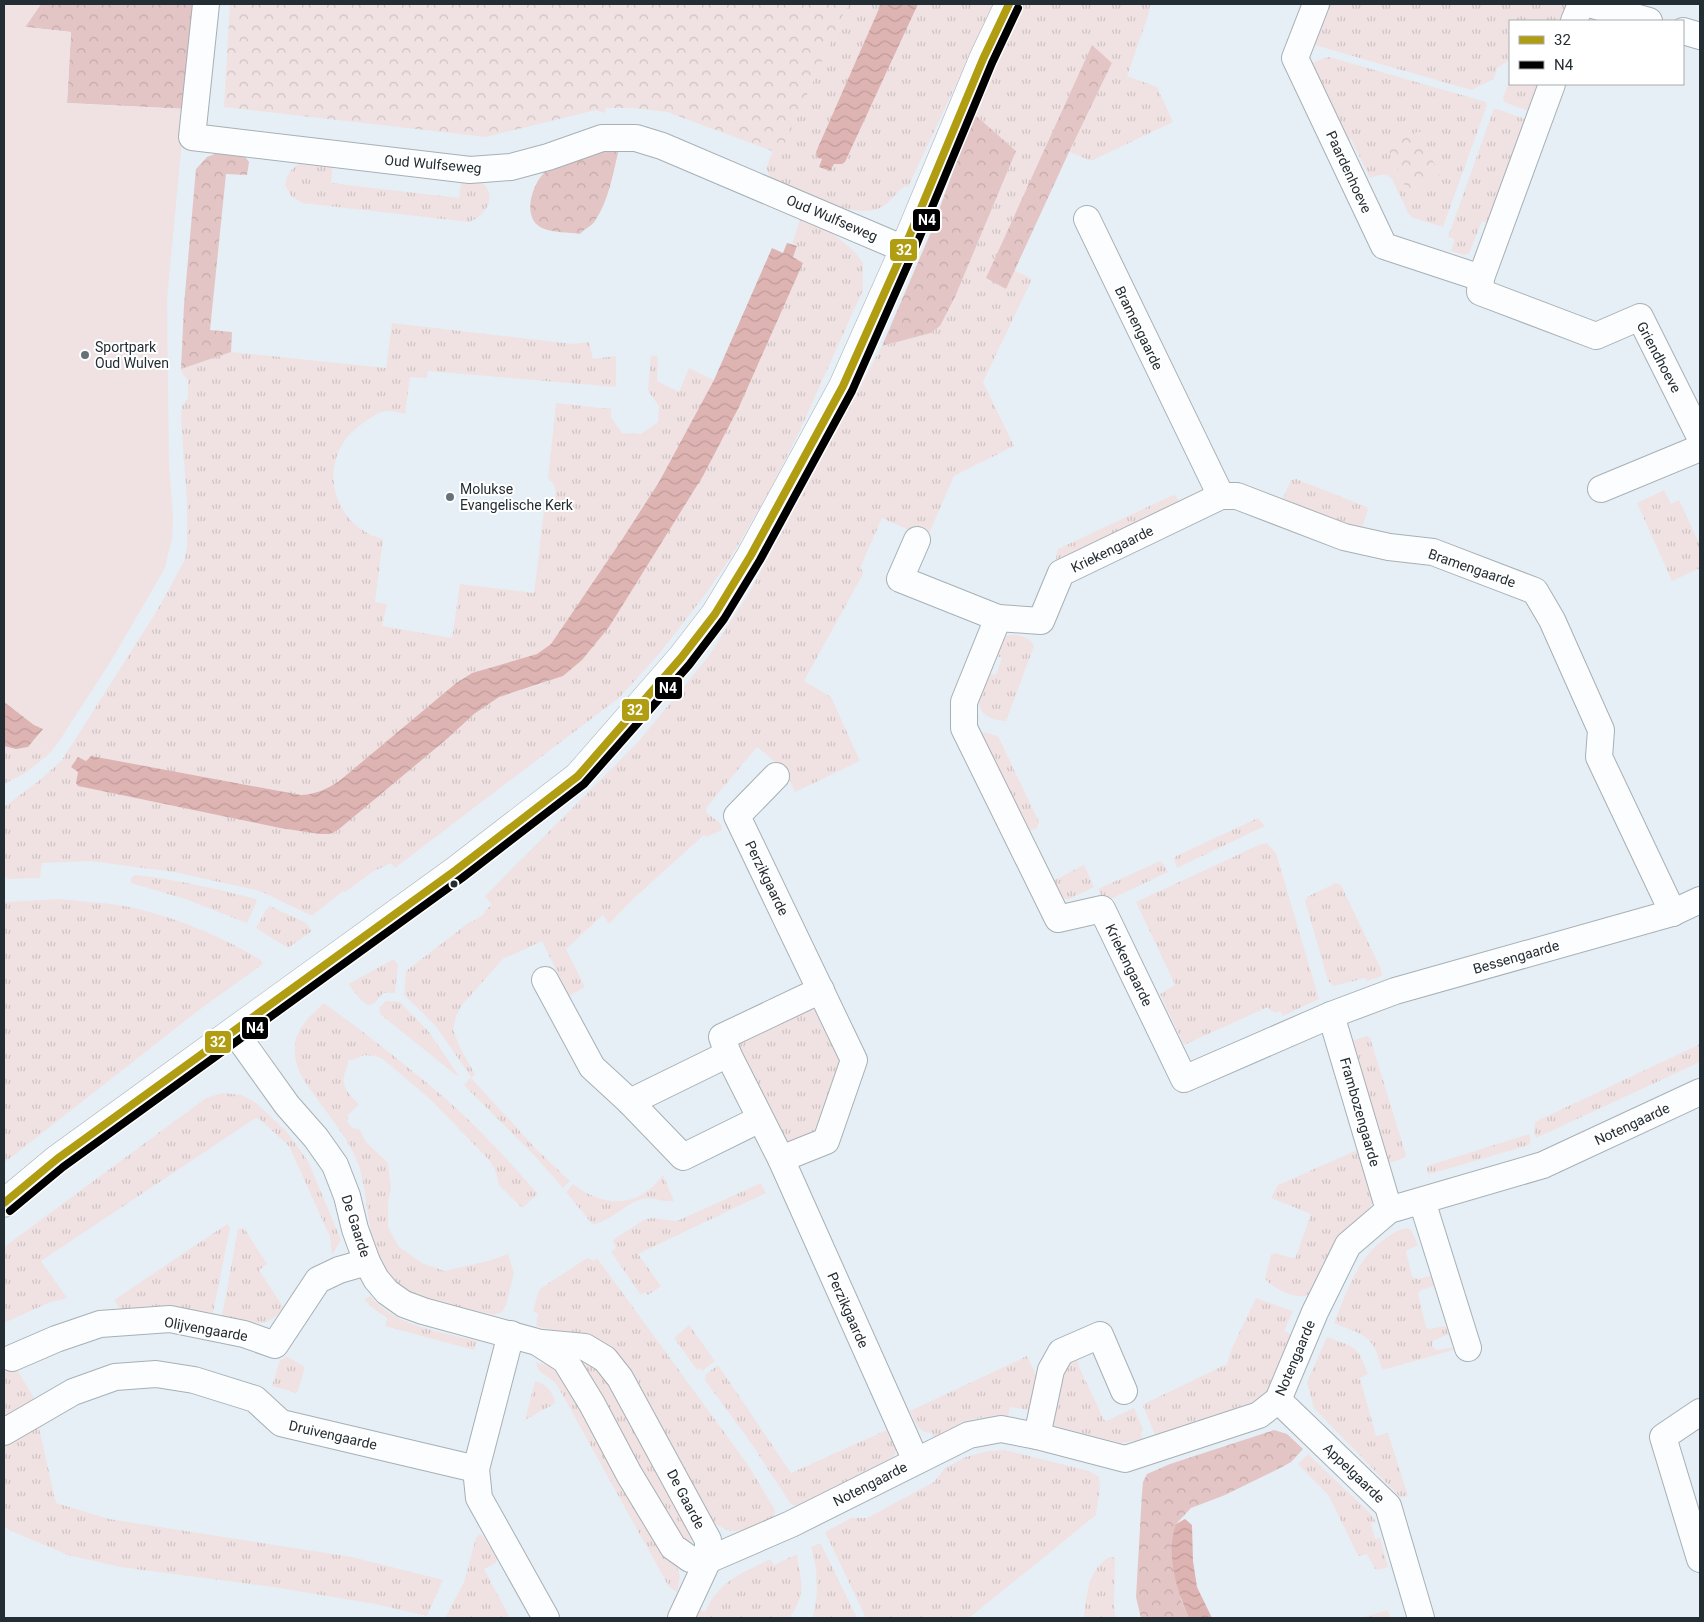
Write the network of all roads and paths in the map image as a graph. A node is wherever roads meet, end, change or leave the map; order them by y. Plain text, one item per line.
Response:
1 (206, 4) edge
2 (1009, 4) edge
3 (1316, 4) edge
4 (1581, 4) edge
5 (1589, 4) edge
6 (1574, 20) edge
7 (1645, 20) edge
8 (1684, 31) edge
9 (1700, 36) edge
10 (1552, 85) edge
11 (1086, 219) dead end
12 (904, 249) junction
13 (1480, 278) junction
14 (1700, 436) edge
15 (1700, 448) edge
16 (1601, 489) dead end
17 (1221, 496) junction
18 (917, 540) dead end
19 (998, 618) junction
20 (776, 776) dead end
21 (1700, 900) edge
22 (1672, 913) junction
23 (545, 980) dead end
24 (821, 990) junction
25 (1332, 1014) junction
26 (234, 1031) junction
27 (728, 1054) junction
28 (1700, 1092) edge
29 (630, 1102) junction
30 (760, 1119) junction
31 (781, 1159) junction
32 (1422, 1201) junction
33 (4, 1203) edge
34 (1389, 1210) junction
35 (367, 1262) junction
36 (510, 1334) junction
37 (537, 1342) junction
38 (1468, 1348) dead end
39 (12, 1358) dead end
40 (1124, 1391) dead end
41 (1278, 1400) junction
42 (1700, 1412) edge
43 (4, 1432) edge
44 (1037, 1436) junction
45 (916, 1461) junction
46 (476, 1468) junction
47 (1700, 1559) edge
48 (708, 1560) junction
49 (546, 1618) edge
50 (681, 1618) edge
51 (1421, 1618) edge

1 - 12 street, Oud Wulfseweg
2 - 12 main road
3 - 13 street, Paardenhoeve
4 - 6 street
5 - 7 street
8 - 9 street
10 - 13 street
11 - 17 street, Bramengaarde
12 - 26 main road
13 - 14 street, Griendhoeve
15 - 16 street
17 - 19 street, Kriekengaarde
17 - 22 street, Bramengaarde
18 - 19 street, Kriekengaarde
19 - 25 street, Kriekengaarde
20 - 24 street, Perzikgaarde
21 - 22 street, Bessengaarde
22 - 25 street, Bessengaarde
23 - 29 street
24 - 27 street, Perzikgaarde
24 - 31 street, Perzikgaarde
25 - 34 street, Frambozengaarde
26 - 33 main road
26 - 35 street, De Gaarde
27 - 29 street
27 - 30 street, Perzikgaarde
28 - 32 street, Notengaarde
29 - 30 street
30 - 31 street, Perzikgaarde
31 - 45 street, Perzikgaarde
32 - 34 street, Notengaarde
32 - 38 street
34 - 41 street, Notengaarde
35 - 36 street, De Gaarde
35 - 39 street, Olijvengaarde
36 - 37 street, De Gaarde
36 - 46 street
37 - 48 street, De Gaarde
37 - 48 street, De Gaarde
40 - 44 street
41 - 44 street, Notengaarde
41 - 51 street, Appelgaarde
42 - 47 street
43 - 46 street, Druivengaarde
44 - 45 street, Notengaarde
45 - 48 street, Notengaarde
46 - 49 street
48 - 50 street

